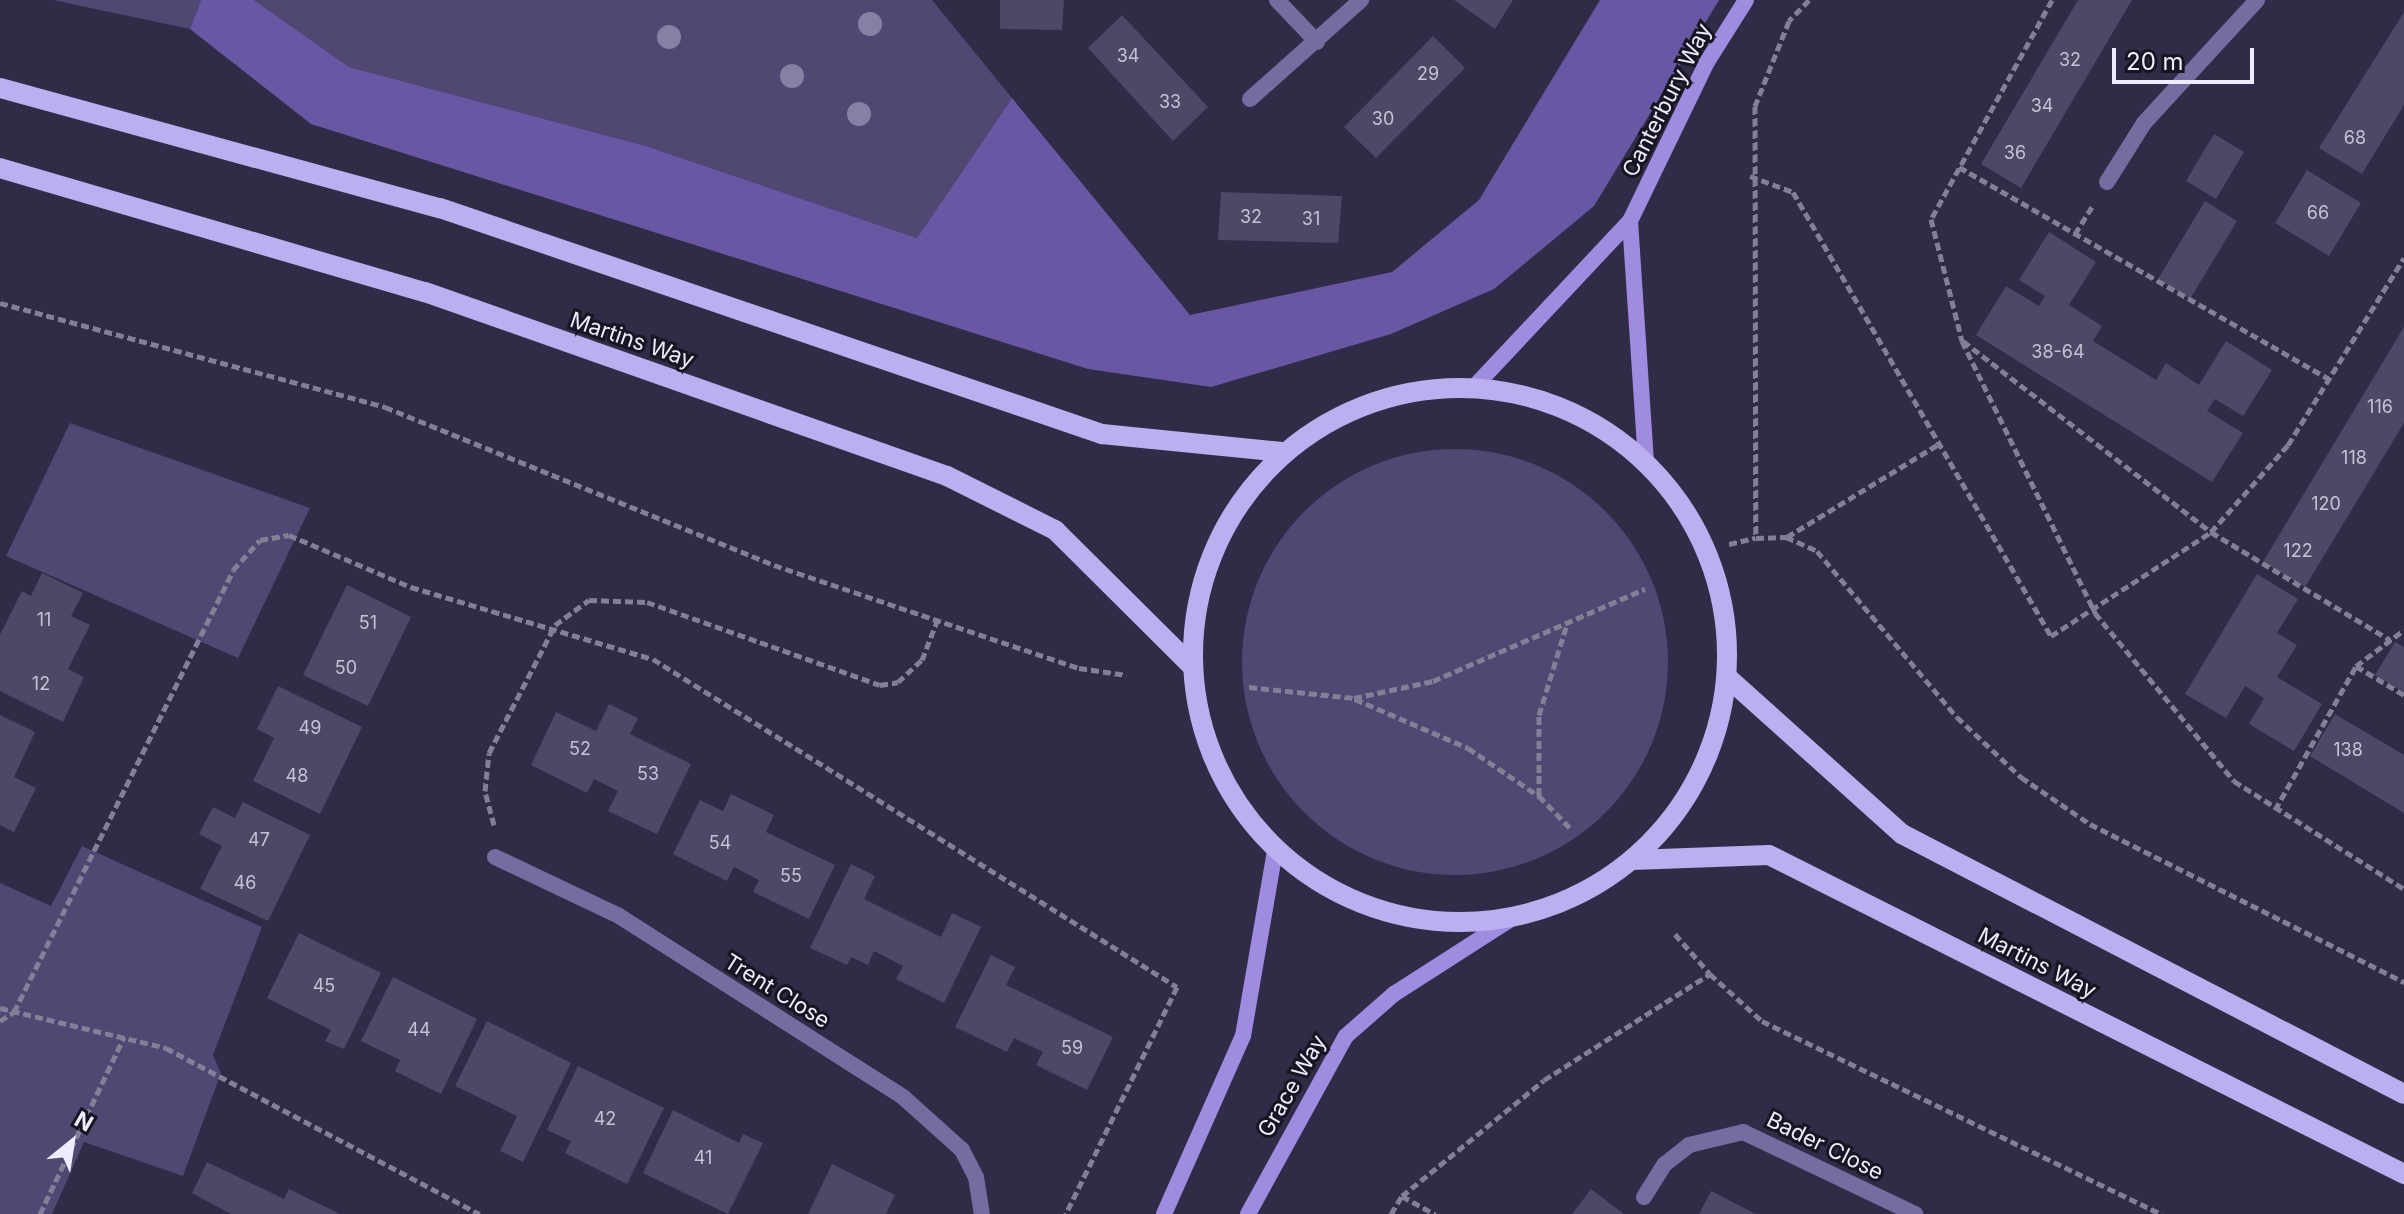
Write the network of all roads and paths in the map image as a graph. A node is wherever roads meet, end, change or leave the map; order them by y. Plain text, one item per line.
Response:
1 (1277, 0) edge
2 (1361, 0) edge
3 (1746, 0) edge
4 (1809, 0) edge
5 (2052, 0) edge
6 (2257, 0) edge
7 (1317, 42) junction
8 (0, 88) edge
9 (1250, 99) dead end
10 (1959, 167) junction
11 (0, 168) edge
12 (1750, 176) junction
13 (2107, 182) dead end
14 (1630, 221) junction
15 (2404, 258) edge
16 (0, 303) edge
17 (1962, 341) junction
18 (2328, 378) junction
19 (1475, 386) junction
20 (1939, 444) junction
21 (1282, 452) junction
22 (1646, 462) junction
23 (2211, 532) junction
24 (1786, 537) junction
25 (1756, 538) junction
26 (1729, 544) dead end
27 (1645, 589) dead end
28 (2095, 613) junction
29 (937, 621) junction
30 (555, 625) junction
31 (1566, 626) junction
32 (2404, 630) edge
33 (2390, 640) junction
34 (1191, 665) junction
35 (2356, 666) junction
36 (1126, 675) dead end
37 (1727, 677) junction
38 (1249, 687) dead end
39 (2404, 695) edge
40 (1354, 698) junction
41 (1539, 796) junction
42 (2275, 810) junction
43 (1571, 829) dead end
44 (1275, 850) junction
45 (495, 857) joint
46 (1633, 860) junction
47 (2404, 889) edge
48 (1514, 917) junction
49 (1675, 934) dead end
50 (1710, 974) junction
51 (2404, 982) edge
52 (0, 1008) edge
53 (14, 1012) junction
54 (0, 1021) edge
55 (124, 1037) junction
56 (2404, 1094) edge
57 (2404, 1174) edge
58 (1402, 1196) junction
59 (1644, 1197) dead end
60 (40, 1214) edge
61 (480, 1214) edge
62 (982, 1214) edge
63 (1066, 1214) edge
64 (1164, 1214) edge
65 (1248, 1214) edge
66 (1391, 1214) edge
67 (1435, 1214) edge
68 (1915, 1214) edge
69 (2162, 1214) edge

1 - 7 street
2 - 7 street
3 - 14 street, Canterbury Way
4 - 12 path
5 - 10 path
6 - 13 street
7 - 9 street
8 - 21 main road
10 - 17 path
10 - 18 path
11 - 34 main road, Martins Way
12 - 20 path
12 - 25 path
14 - 19 street, Canterbury Way
14 - 22 street, Canterbury Way
15 - 18 path
16 - 29 path
17 - 23 path
17 - 28 path
18 - 23 path
19 - 21 main road
19 - 22 main road
20 - 24 path
20 - 28 path
21 - 34 main road
22 - 37 main road
23 - 28 path
23 - 33 path
24 - 25 path
24 - 51 path
25 - 26 path
27 - 31 path
28 - 42 path
29 - 30 path
29 - 36 path
30 - 45 path
30 - 53 path
30 - 63 path
31 - 40 path
31 - 41 path
32 - 33 path
33 - 35 path
34 - 44 main road
35 - 39 path
35 - 42 path
37 - 46 main road
37 - 56 main road
38 - 40 path
40 - 41 path
41 - 43 path
42 - 47 path
44 - 48 main road
44 - 64 street
45 - 62 street, Trent Close
46 - 48 main road
46 - 57 main road, Martins Way
48 - 65 street, Grace Way
49 - 50 path
50 - 58 path
50 - 69 path
52 - 53 path
53 - 54 path
53 - 55 path
55 - 60 path
55 - 61 path
58 - 66 path
58 - 67 path
59 - 68 street, Bader Close

